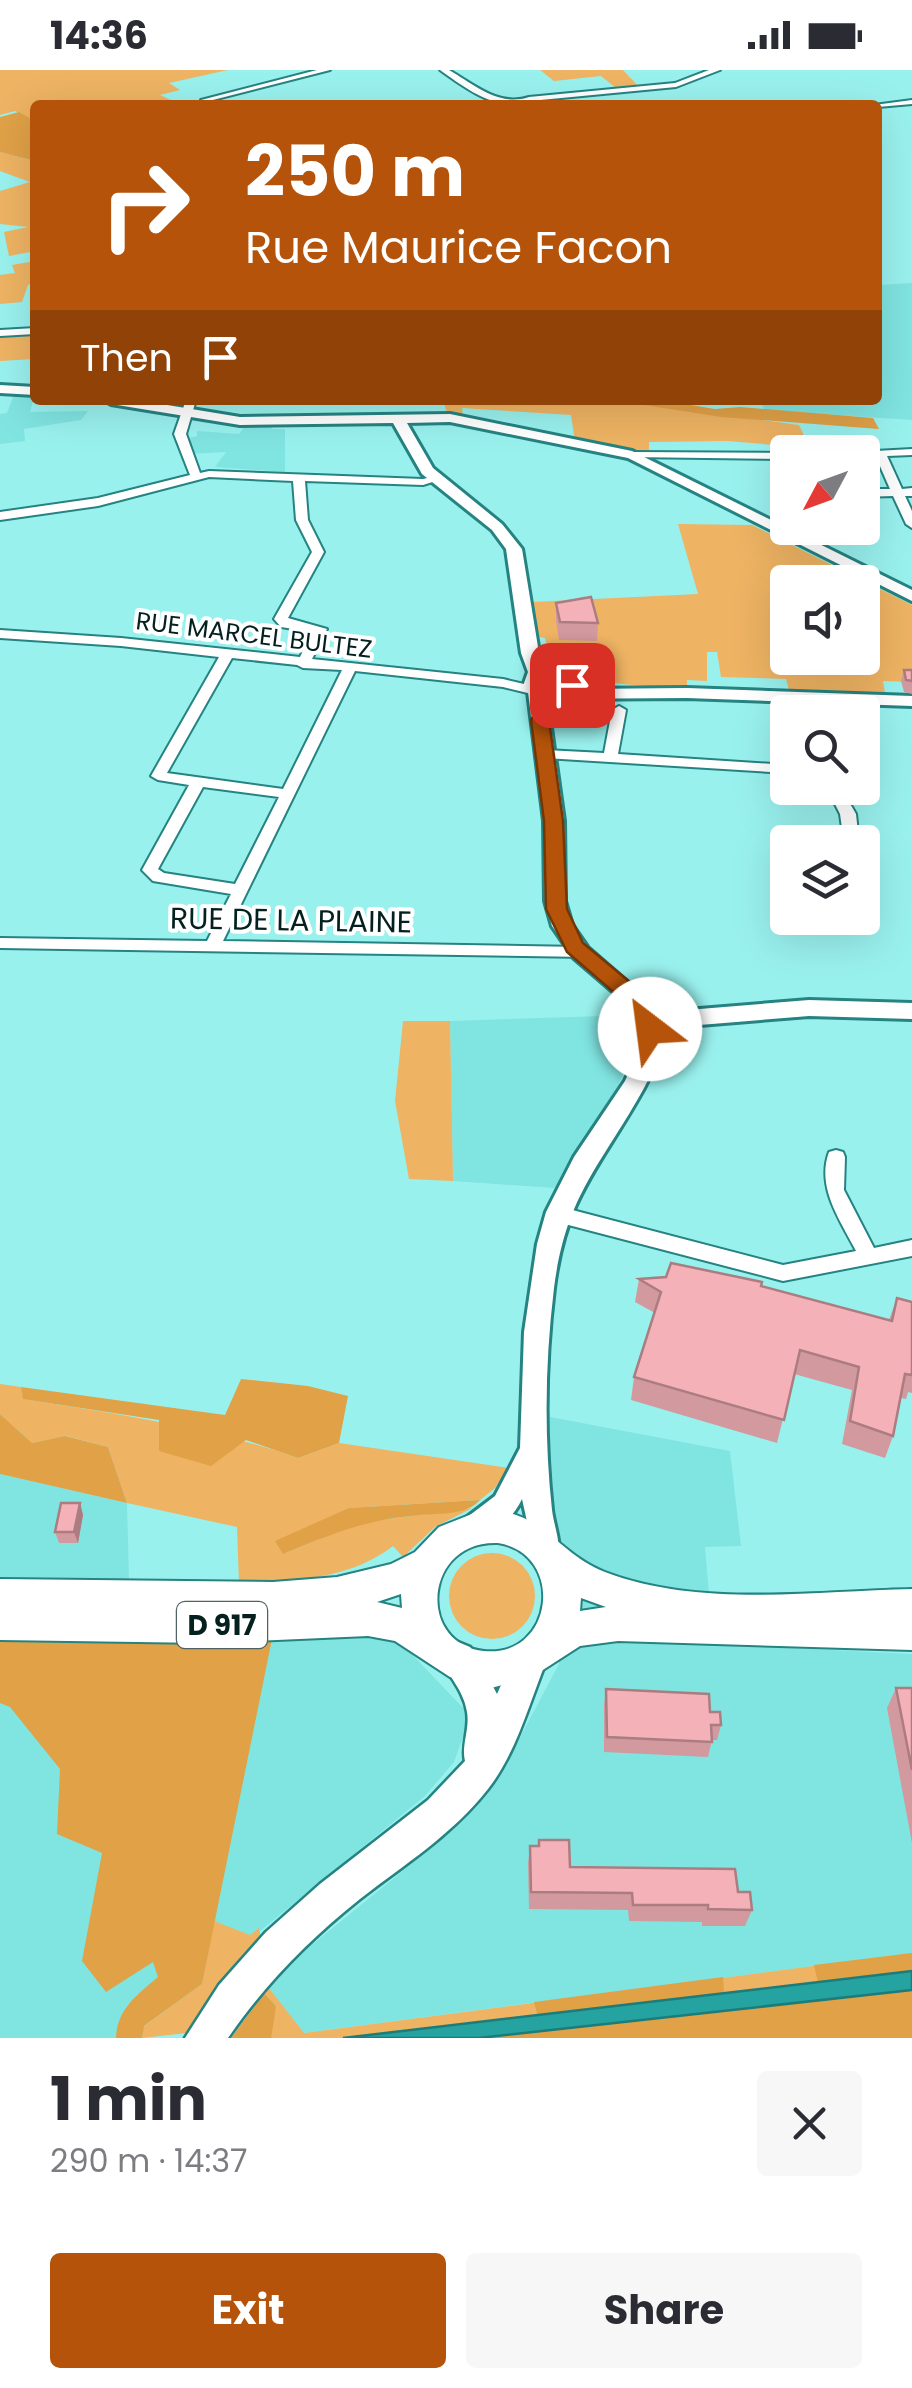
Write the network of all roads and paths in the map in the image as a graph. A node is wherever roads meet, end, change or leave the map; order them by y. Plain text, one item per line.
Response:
1 (326, 70) edge
2 (444, 70) edge
3 (716, 70) edge
4 (205, 100) dead end
5 (494, 100) edge
6 (527, 100) edge
7 (912, 102) edge
8 (882, 105) edge
9 (30, 331) edge
10 (0, 333) edge
11 (0, 389) edge
12 (30, 391) edge
13 (188, 406) edge
14 (397, 418) junction
15 (912, 452) edge
16 (880, 453) joint
17 (632, 455) junction
18 (770, 456) edge
19 (196, 476) junction
20 (299, 478) junction
21 (436, 479) junction
22 (905, 492) edge
23 (880, 493) edge
24 (0, 516) edge
25 (912, 524) edge
26 (912, 596) edge
27 (0, 634) edge
28 (226, 656) junction
29 (303, 664) junction
30 (349, 669) junction
31 (536, 685) junction
32 (566, 690) junction
33 (618, 701) junction
34 (912, 702) edge
35 (540, 720) junction
36 (545, 754) junction
37 (610, 758) junction
38 (770, 768) edge
39 (198, 782) junction
40 (286, 794) junction
41 (240, 890) junction
42 (0, 942) edge
43 (213, 946) junction
44 (580, 953) junction
45 (912, 1011) edge
46 (661, 1021) junction
47 (836, 1157) dead end
48 (557, 1214) junction
49 (912, 1248) edge
50 (868, 1256) junction
51 (532, 1452) junction
52 (472, 1530) junction
53 (551, 1558) junction
54 (426, 1565) junction
55 (0, 1596) edge
56 (912, 1606) edge
57 (0, 1622) edge
58 (912, 1632) edge
59 (540, 1650) junction
60 (448, 1652) junction
61 (454, 1800) junction
62 (205, 2038) edge

1 - 4 street
2 - 5 street
3 - 6 street
7 - 8 street
9 - 10 street
11 - 12 street
13 - 14 street
13 - 19 street
14 - 17 street
14 - 21 street
15 - 16 street
16 - 22 street
17 - 18 street
17 - 26 street
19 - 20 street
19 - 24 street
20 - 21 street
20 - 29 street
21 - 31 street
22 - 23 street
22 - 25 street
27 - 28 street, RUE MARCEL BULTEZ
28 - 29 street, RUE MARCEL BULTEZ
28 - 39 street
29 - 30 street, RUE MARCEL BULTEZ
30 - 31 street, RUE MARCEL BULTEZ
30 - 40 street
31 - 32 street
31 - 35 street
32 - 33 street
32 - 35 street
33 - 34 street
33 - 37 street
35 - 36 street
36 - 37 street
36 - 44 street
37 - 38 street
39 - 40 street
39 - 41 street
40 - 41 street
41 - 43 street
42 - 43 street, RUE DE LA PLAINE
43 - 44 street, RUE DE LA PLAINE
44 - 46 street
45 - 46 street
46 - 48 street
47 - 50 street
48 - 50 street
48 - 51 street
49 - 50 street
51 - 52 street
51 - 53 street
52 - 53 main road
52 - 54 main road
53 - 56 main road
53 - 59 main road
54 - 55 main road, D 917
54 - 60 main road
57 - 60 main road, D 917
58 - 59 main road
59 - 60 main road
59 - 61 main road
60 - 61 main road
61 - 62 main road

